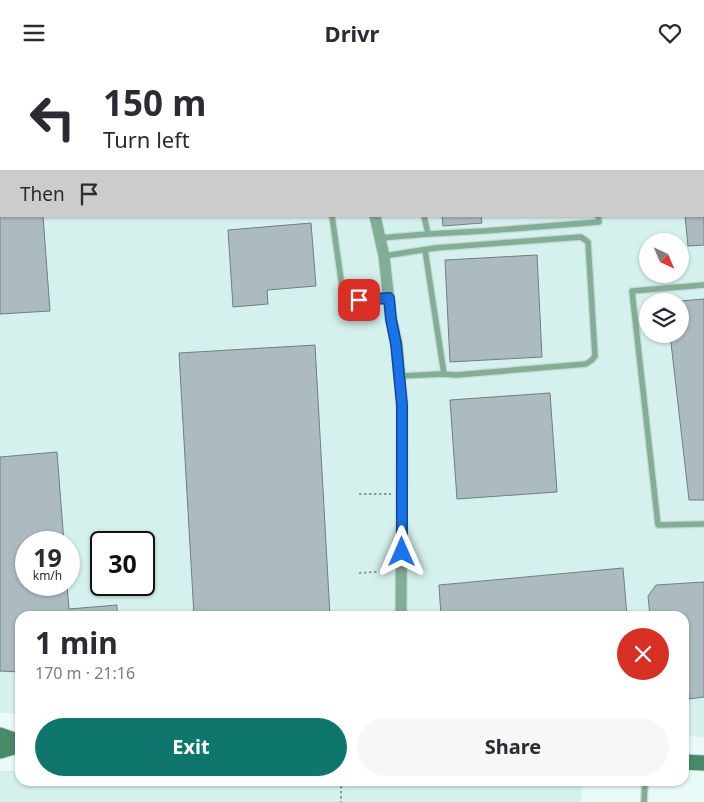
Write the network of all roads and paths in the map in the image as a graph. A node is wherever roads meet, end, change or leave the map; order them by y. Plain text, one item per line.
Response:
1 (332, 217) edge
2 (375, 217) edge
3 (424, 217) edge
4 (598, 217) edge
5 (428, 234) junction
6 (380, 238) junction
7 (425, 250) junction
8 (384, 255) junction
9 (704, 285) edge
10 (389, 298) junction
11 (444, 374) junction
12 (400, 375) junction
13 (359, 494) dead end
14 (402, 495) junction
15 (704, 524) edge
16 (402, 570) junction
17 (359, 573) dead end
18 (401, 611) edge
19 (0, 735) edge
20 (15, 741) edge
21 (15, 745) edge
22 (0, 751) edge
23 (689, 762) edge
24 (704, 763) edge
25 (340, 786) edge
26 (645, 786) edge
27 (341, 802) edge
28 (644, 802) edge

1 - 10 lane
2 - 6 street
3 - 5 lane
4 - 5 lane
5 - 6 lane
6 - 8 street
7 - 8 lane
7 - 11 lane
7 - 11 lane
8 - 10 street
9 - 15 lane
10 - 12 street
11 - 12 lane
12 - 14 street
13 - 14 path
14 - 16 street
16 - 17 path
16 - 18 street
19 - 20 main road
21 - 22 main road
23 - 24 main road
25 - 27 path
26 - 28 lane

